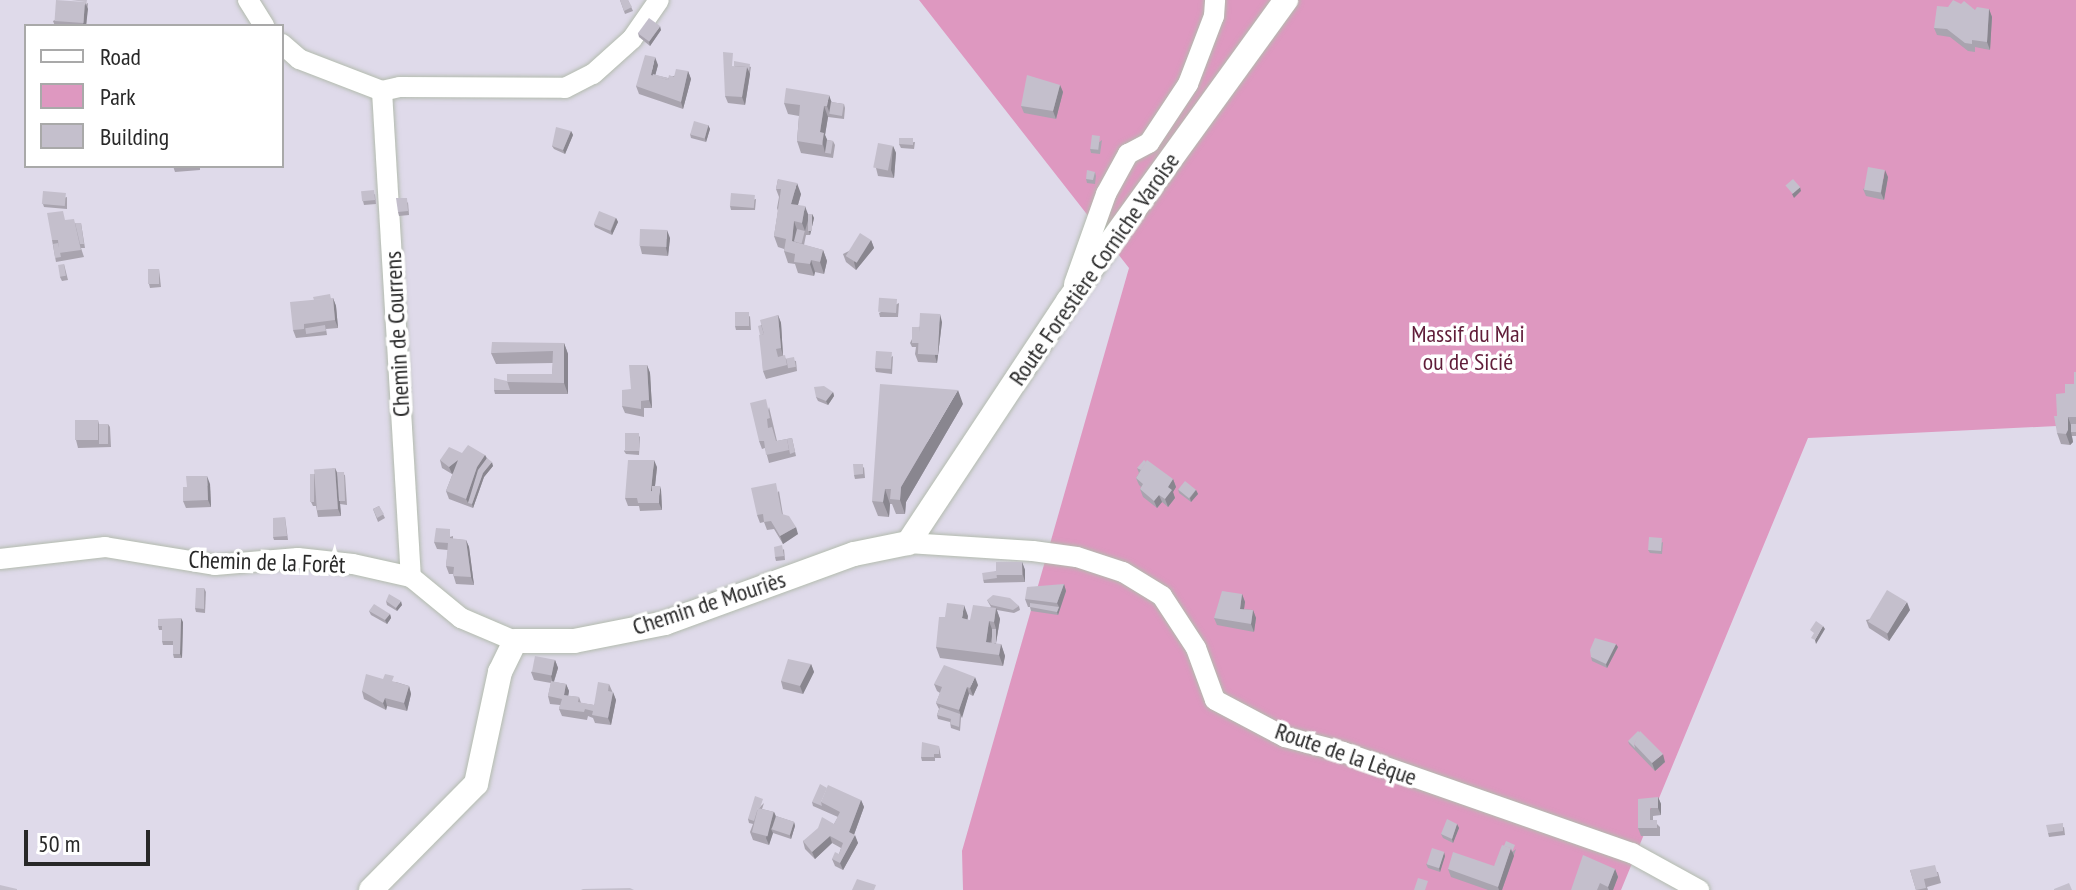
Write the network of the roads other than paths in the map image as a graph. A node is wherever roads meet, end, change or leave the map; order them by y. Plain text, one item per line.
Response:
1 (248, 0) edge
2 (659, 0) edge
3 (1215, 0) edge
4 (1286, 0) edge
5 (263, 24) edge
6 (284, 46) edge
7 (382, 91) junction
8 (1068, 301) junction
9 (908, 543) junction
10 (0, 559) edge
11 (411, 577) junction
12 (515, 641) junction
13 (371, 890) edge
14 (1699, 890) edge

1 - 5 street
2 - 7 street
3 - 8 street
4 - 8 street, Route Forestière Corniche Varoise
6 - 7 street
7 - 11 street, Chemin de Courrens
8 - 9 street, Route Forestière Corniche Varoise
9 - 12 street, Chemin de Mouriès
9 - 14 street, Route de la Lèque
10 - 11 street, Chemin de la Forêt
11 - 12 street, Chemin de la Forêt
12 - 13 street

